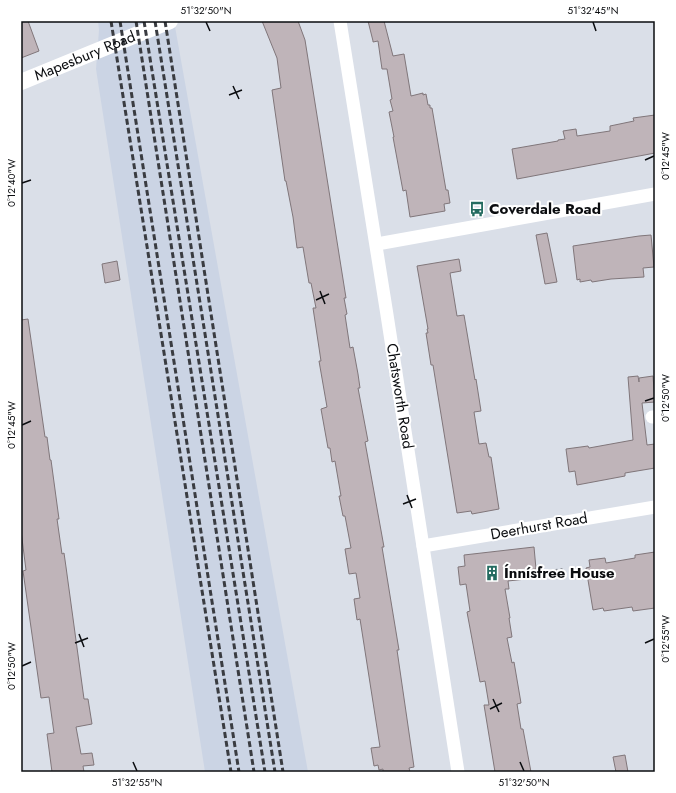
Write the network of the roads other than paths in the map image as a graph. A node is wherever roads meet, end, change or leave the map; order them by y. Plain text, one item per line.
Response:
1 (170, 21) edge
2 (340, 21) edge
3 (21, 82) edge
4 (655, 194) edge
5 (377, 244) junction
6 (655, 507) edge
7 (423, 546) junction
8 (458, 772) edge

1 - 3 street, Mapesbury Road
2 - 5 street, Chatsworth Road
4 - 5 street
5 - 7 street, Chatsworth Road
6 - 7 street, Deerhurst Road
7 - 8 street, Chatsworth Road

